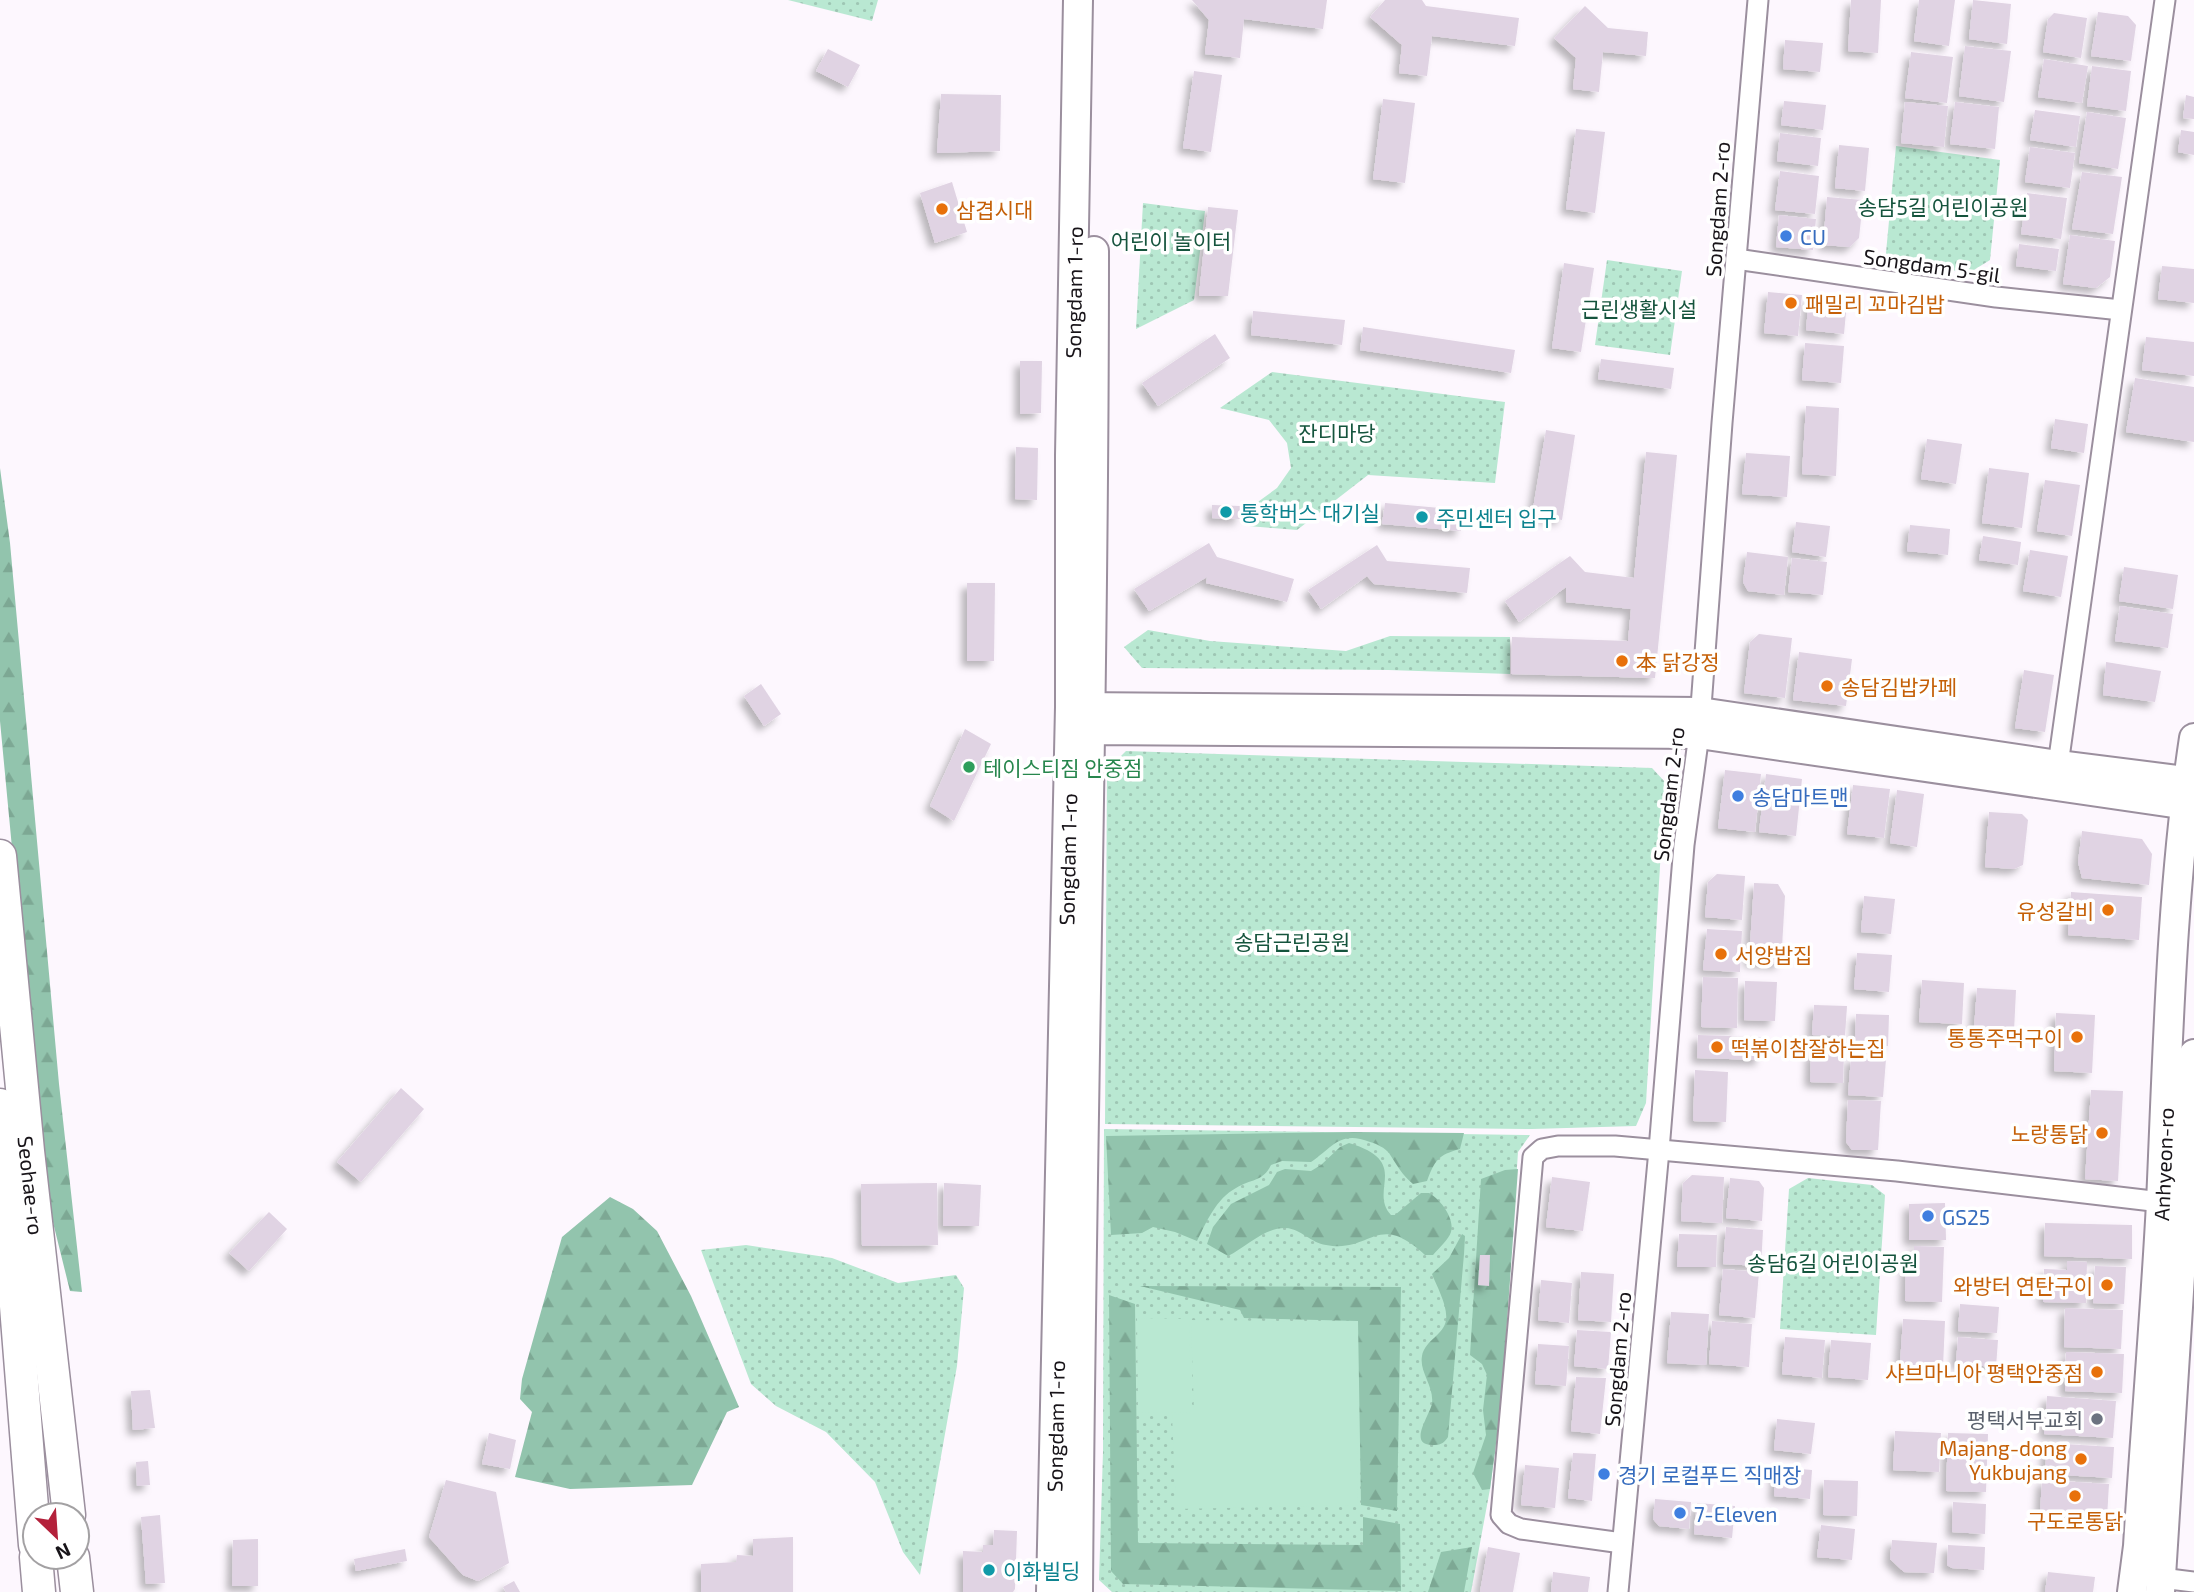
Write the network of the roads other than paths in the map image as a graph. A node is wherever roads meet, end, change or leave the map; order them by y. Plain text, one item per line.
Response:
1 (1077, 0) edge
2 (1097, 0) edge
3 (1758, 0) edge
4 (2165, 0) edge
5 (1737, 259) junction
6 (2121, 310) junction
7 (1080, 719) junction
8 (1700, 723) junction
9 (2194, 738) edge
10 (2058, 765) junction
11 (2190, 793) edge
12 (0, 856) edge
13 (2194, 1054) edge
14 (0, 1105) edge
15 (1659, 1150) junction
16 (2161, 1202) junction
17 (32, 1501) edge
18 (67, 1501) edge
19 (1622, 1543) junction
20 (37, 1571) edge
21 (75, 1571) edge
22 (2194, 1581) edge
23 (2161, 1585) edge
24 (39, 1592) edge
25 (77, 1592) edge
26 (1051, 1592) edge
27 (1078, 1592) edge
28 (1618, 1592) edge
29 (2132, 1592) edge

1 - 7 main road, Songdam 1-ro
2 - 7 main road, Songdam 1-ro
3 - 5 street, Songdam 2-ro
4 - 6 street
5 - 6 street, Songdam 5-gil
5 - 8 street, Songdam 2-ro
6 - 10 street
7 - 8 main road
7 - 26 main road, Songdam 1-ro
7 - 27 main road, Songdam 1-ro
8 - 10 main road
8 - 11 main road
8 - 15 street, Songdam 2-ro
9 - 11 main road, Anhyeon-ro
10 - 11 main road
11 - 16 main road, Anhyeon-ro
12 - 18 main road, Seohae-ro
13 - 23 main road, Anhyeon-ro
14 - 17 main road, Seohae-ro
15 - 16 street
15 - 19 street, Songdam 2-ro
15 - 19 street
16 - 29 main road, Anhyeon-ro
19 - 28 street, Songdam 2-ro
20 - 24 main road
21 - 25 main road
22 - 23 street

